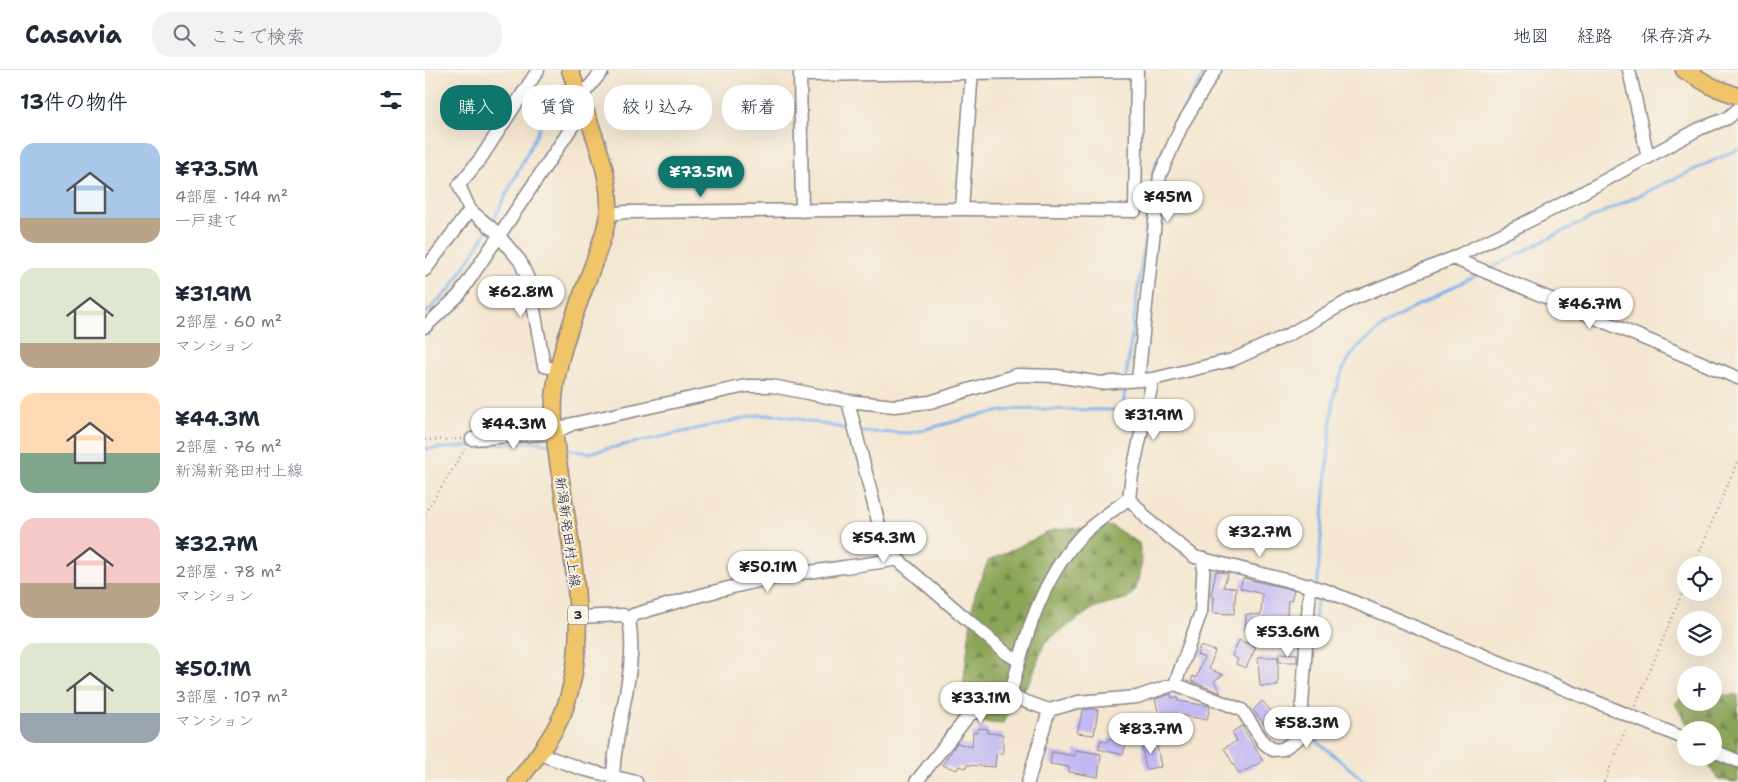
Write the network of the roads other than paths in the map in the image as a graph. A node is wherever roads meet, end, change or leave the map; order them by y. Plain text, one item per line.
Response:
1 (538, 70) edge
2 (603, 70) edge
3 (1215, 70) edge
4 (1629, 70) edge
5 (1684, 70) edge
6 (972, 72) edge
7 (800, 73) edge
8 (584, 85) edge
9 (1738, 96) edge
10 (1738, 110) edge
11 (556, 130) edge
12 (592, 130) edge
13 (1648, 158) junction
14 (963, 209) junction
15 (470, 210) junction
16 (798, 211) junction
17 (609, 214) junction
18 (499, 236) junction
19 (1453, 258) junction
20 (425, 270) edge
21 (425, 327) edge
22 (558, 369) junction
23 (1738, 378) edge
24 (1138, 380) junction
25 (1153, 380) junction
26 (848, 401) junction
27 (553, 434) junction
28 (472, 439) road end
29 (1129, 498) junction
30 (897, 559) junction
31 (1204, 559) junction
32 (1309, 585) junction
33 (578, 617) junction
34 (629, 620) junction
35 (1019, 661) junction
36 (1175, 684) junction
37 (1010, 696) junction
38 (1049, 710) junction
39 (1677, 735) edge
40 (540, 754) junction
41 (1722, 754) edge
42 (1738, 761) edge
43 (613, 779) edge
44 (517, 782) edge
45 (635, 782) edge
46 (916, 782) edge
47 (1028, 782) edge

1 - 15 street
2 - 8 street
3 - 24 street
4 - 13 street
5 - 9 main road
6 - 7 street
6 - 14 street
6 - 14 street
7 - 16 street
10 - 13 street
11 - 18 street
12 - 17 main road, 新潟新発田村上線 / 3
13 - 19 street
14 - 16 street
15 - 18 street
15 - 20 street
16 - 17 street
17 - 22 main road, 新潟新発田村上線 / 3
18 - 21 street
18 - 22 street
19 - 23 street
19 - 25 street
22 - 27 main road, 新潟新発田村上線 / 3
24 - 25 street
24 - 26 street
25 - 29 street
26 - 27 street
26 - 30 street
27 - 28 street
27 - 33 main road, 新潟新発田村上線 / 3
29 - 31 street
29 - 35 street
30 - 34 street
30 - 35 street
31 - 32 street
31 - 36 street
32 - 36 street
32 - 39 street
33 - 34 street
33 - 40 main road, 新潟新発田村上線 / 3
34 - 43 street
35 - 37 street
36 - 38 street
37 - 38 street
37 - 46 street
38 - 47 street
40 - 43 street
40 - 44 main road, 新潟新発田村上線 / 3
41 - 42 street
43 - 45 street

